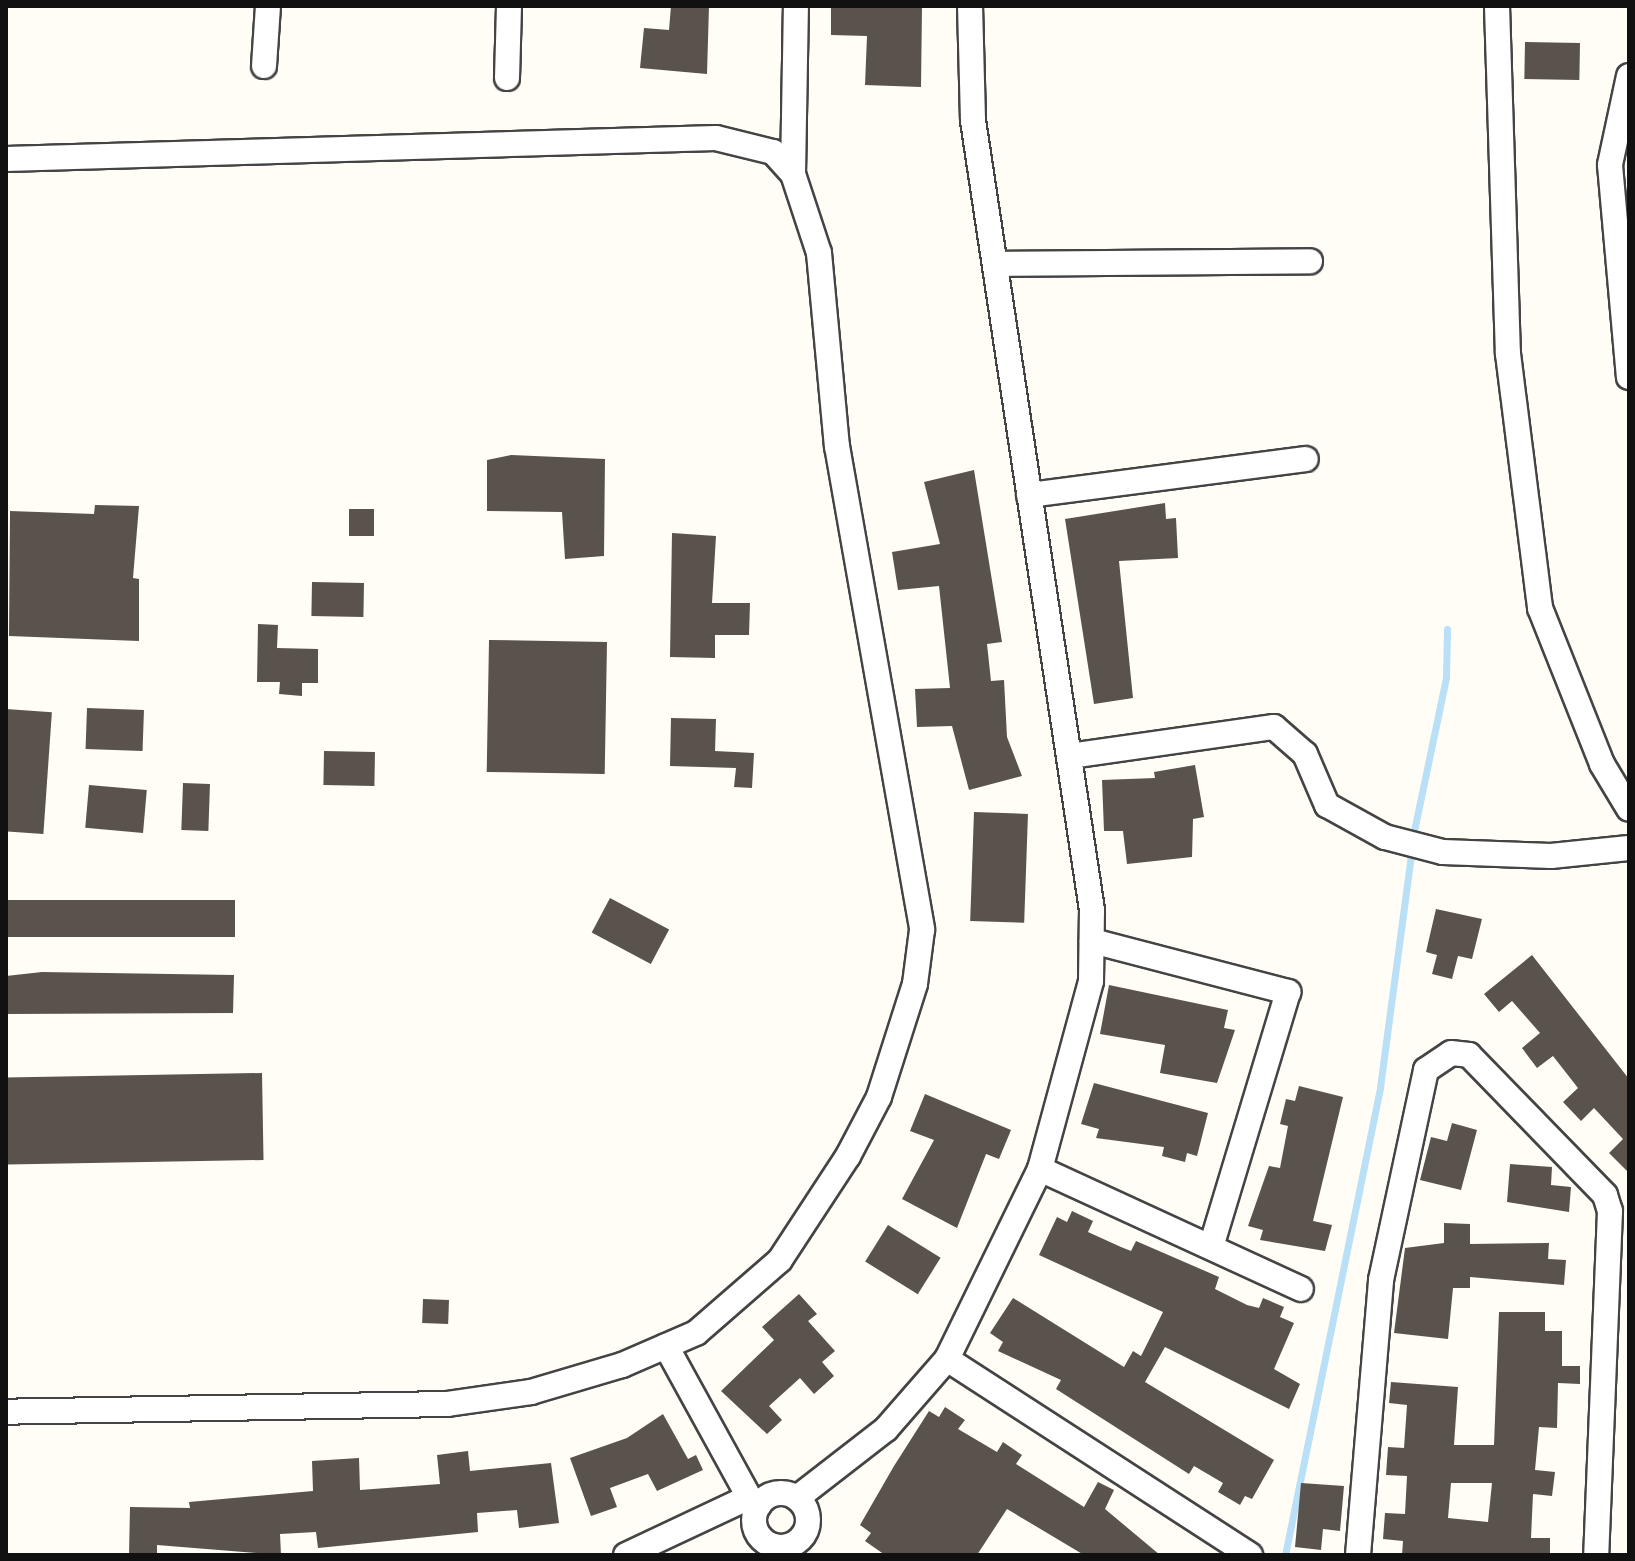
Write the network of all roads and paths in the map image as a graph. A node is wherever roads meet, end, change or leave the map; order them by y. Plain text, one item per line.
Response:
1 (268, 6) edge
2 (509, 6) edge
3 (796, 6) edge
4 (970, 6) edge
5 (1497, 6) edge
6 (264, 66) dead end
7 (1629, 76) edge
8 (507, 78) dead end
9 (6, 159) edge
10 (793, 174) junction
11 (1620, 189) edge
12 (1310, 261) dead end
13 (995, 264) junction
14 (1624, 312) edge
15 (1629, 377) edge
16 (1306, 459) dead end
17 (1029, 495) junction
18 (1070, 756) junction
19 (1629, 809) edge
20 (1629, 848) edge
21 (1092, 941) junction
22 (1040, 1169) junction
23 (1212, 1244) junction
24 (1301, 1289) dead end
25 (666, 1346) junction
26 (947, 1359) junction
27 (6, 1412) edge
28 (797, 1498) junction
29 (754, 1502) junction
30 (806, 1548) edge
31 (626, 1555) edge
32 (1250, 1555) edge
33 (1358, 1555) edge
34 (1596, 1555) edge

1 - 6 street
2 - 8 street
3 - 10 street
4 - 13 street
5 - 19 street
7 - 11 street
9 - 10 street
10 - 25 street
11 - 14 street
12 - 13 street
13 - 17 street
14 - 15 street
16 - 17 street
17 - 18 street
18 - 20 street
18 - 21 street
21 - 22 street
21 - 23 street
22 - 23 street
22 - 26 street
23 - 24 street
25 - 27 street
25 - 29 street
26 - 28 street
26 - 32 street
28 - 29 street
28 - 30 street
29 - 30 street
29 - 31 street
33 - 34 street

